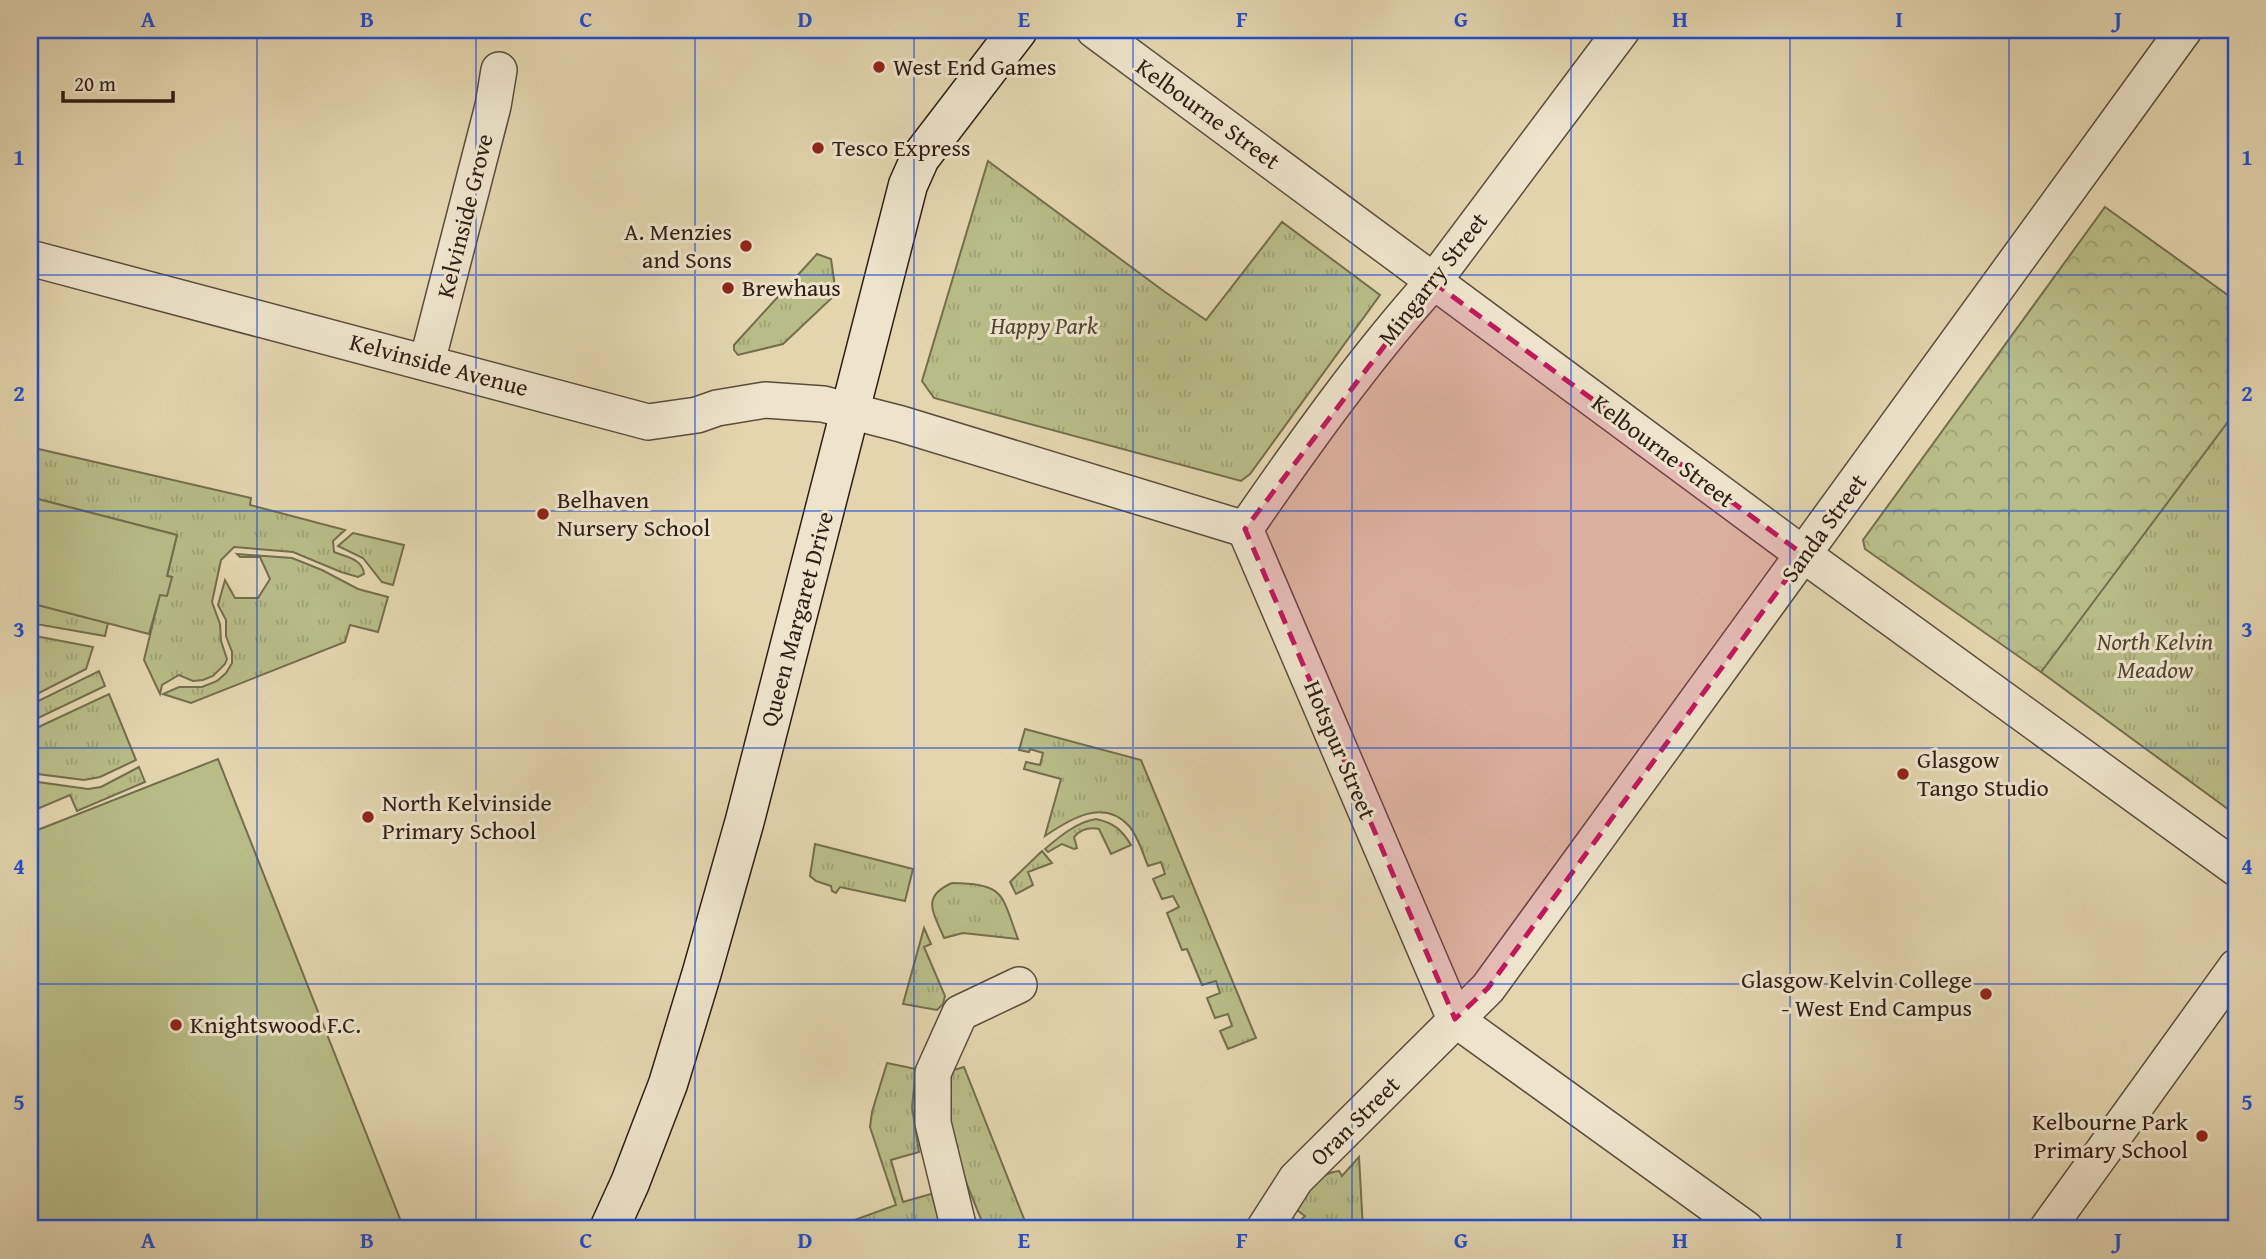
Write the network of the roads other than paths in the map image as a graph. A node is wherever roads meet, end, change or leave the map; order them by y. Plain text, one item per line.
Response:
1 (1018, 30) edge
2 (1094, 30) edge
3 (1622, 30) edge
4 (2184, 30) edge
5 (499, 70) dead end
6 (30, 258) edge
7 (1433, 282) junction
8 (427, 362) junction
9 (851, 412) junction
10 (1245, 530) junction
11 (1804, 555) junction
12 (2236, 867) edge
13 (2236, 967) edge
14 (1018, 985) dead end
15 (1455, 1019) junction
16 (608, 1229) edge
17 (959, 1229) edge
18 (1264, 1229) edge
19 (1746, 1229) edge
20 (2047, 1229) edge

1 - 9 main road, Queen Margaret Drive
2 - 7 street, Kelbourne Street
3 - 7 street, Mingarry Street
4 - 11 street, Sanda Street
5 - 8 street, Kelvinside Grove
6 - 8 street, Kelvinside Avenue
7 - 10 street, Mingarry Street
7 - 11 street, Kelbourne Street
8 - 9 street, Kelvinside Avenue
9 - 10 street
9 - 16 main road, Queen Margaret Drive
10 - 15 street, Hotspur Street
11 - 12 street, Kelbourne Street
11 - 15 street, Sanda Street
13 - 20 street
14 - 17 street
15 - 18 street, Oran Street
15 - 19 street

